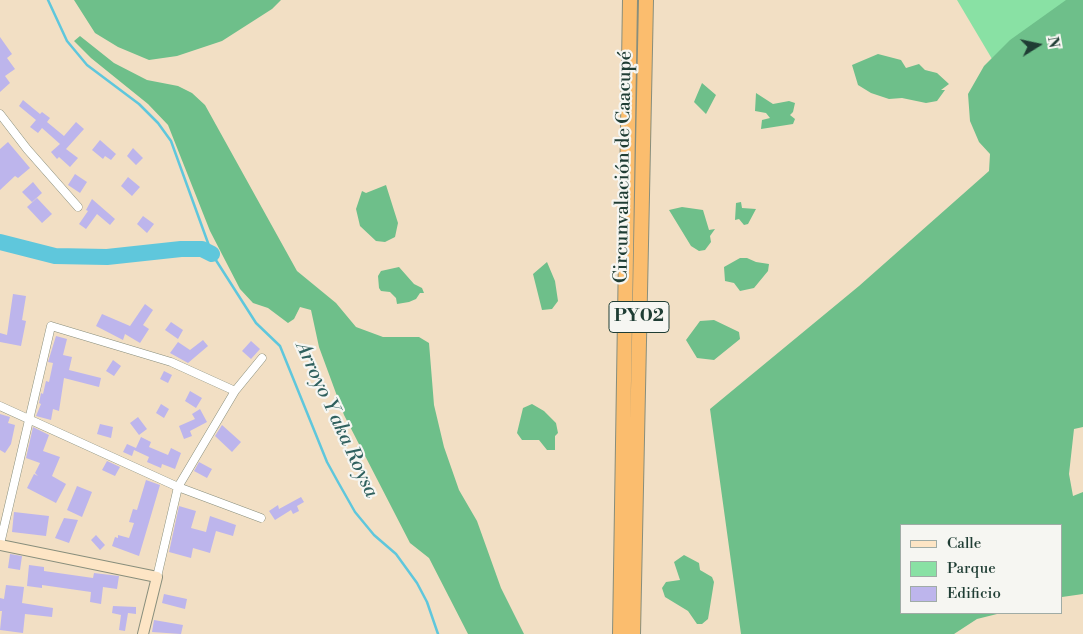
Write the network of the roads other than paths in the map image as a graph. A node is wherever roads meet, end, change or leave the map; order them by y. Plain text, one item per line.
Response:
1 (630, 0) edge
2 (646, 0) edge
3 (0, 114) edge
4 (78, 207) dead end
5 (262, 358) dead end
6 (235, 391) junction
7 (0, 406) edge
8 (28, 419) junction
9 (178, 486) junction
10 (261, 518) dead end
11 (0, 545) edge
12 (157, 577) junction
13 (143, 634) edge
14 (620, 634) edge
15 (633, 634) edge

1 - 14 highway, Circunvalación de Caacupé / PY02
2 - 15 highway, Circunvalación de Caacupé / PY02
3 - 4 street
5 - 6 street
6 - 8 street
6 - 9 street
7 - 8 street
8 - 9 street
8 - 11 street
9 - 10 street
9 - 12 street
11 - 12 street
12 - 13 street

